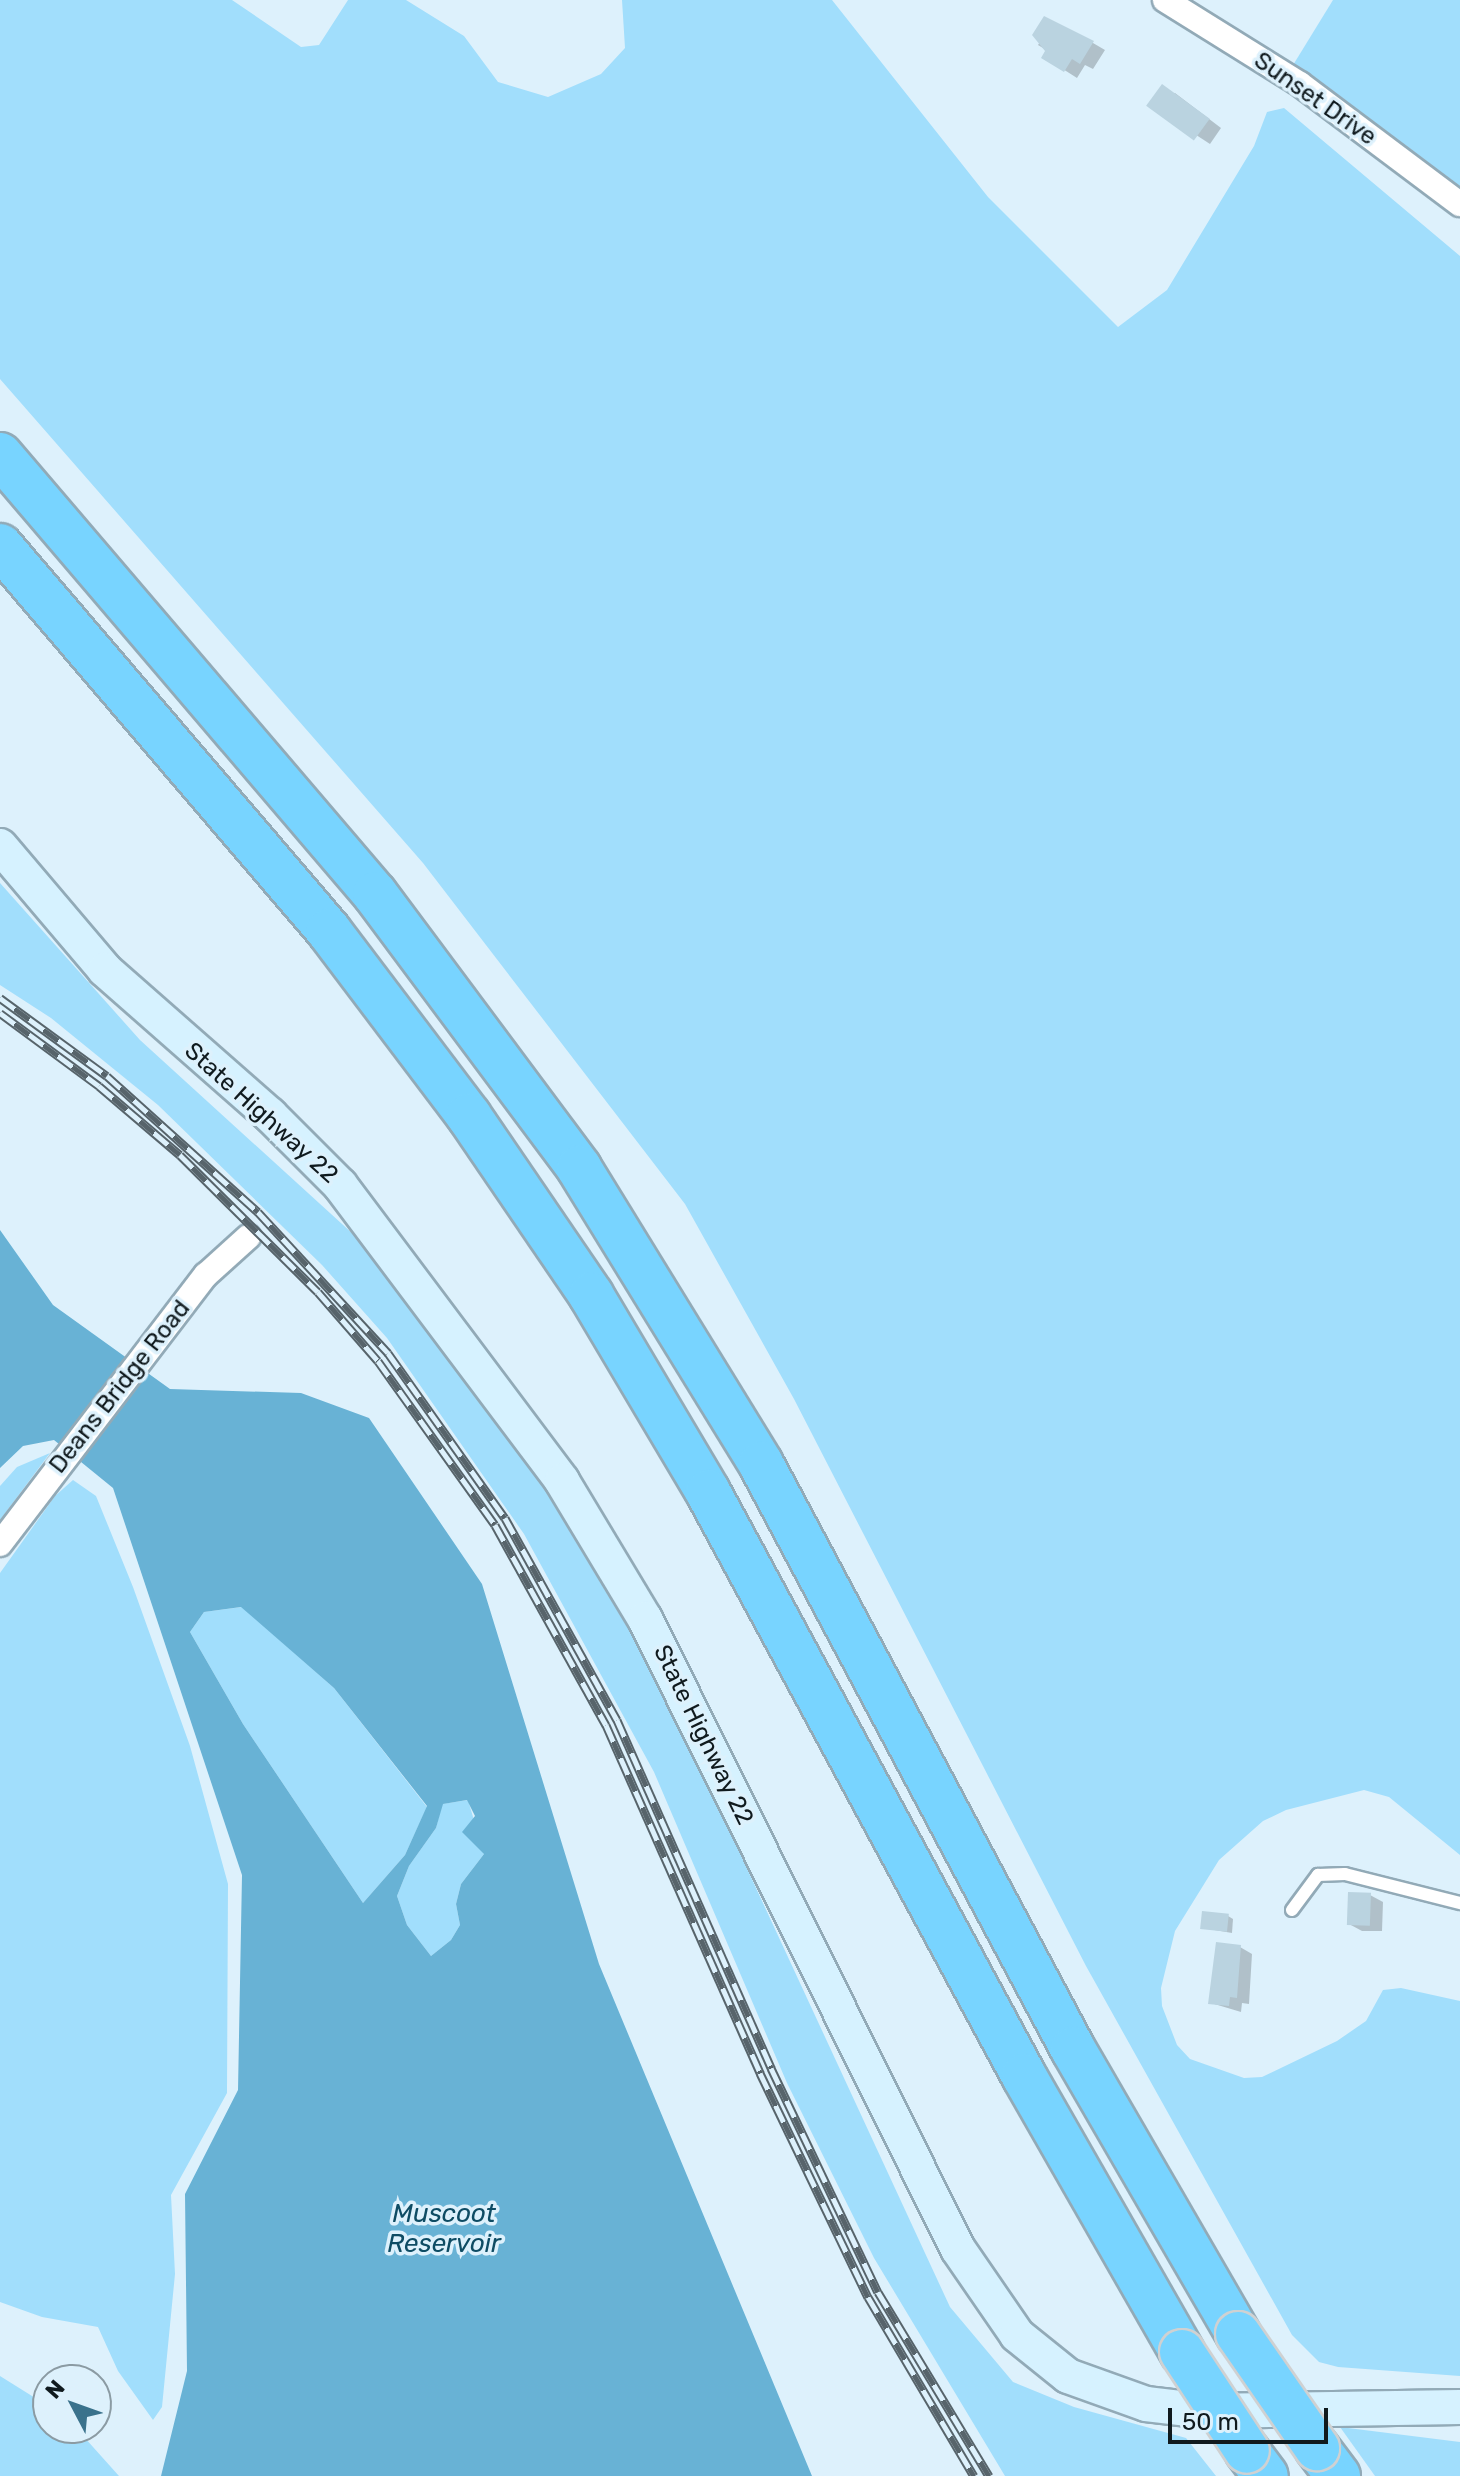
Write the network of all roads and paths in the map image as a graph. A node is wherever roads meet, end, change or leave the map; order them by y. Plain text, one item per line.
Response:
1 (1165, 0) edge
2 (1460, 204) edge
3 (0, 455) edge
4 (0, 546) edge
5 (0, 846) edge
6 (248, 1237) dead end
7 (0, 1544) edge
8 (1460, 1903) edge
9 (1292, 1910) dead end
10 (1460, 2407) edge
11 (1327, 2462) edge
12 (1257, 2464) edge

1 - 2 street, Sunset Drive
3 - 11 highway, bridge
4 - 12 highway, bridge
5 - 10 main road, State Highway 22
6 - 7 street, Deans Bridge Road
8 - 9 lane

